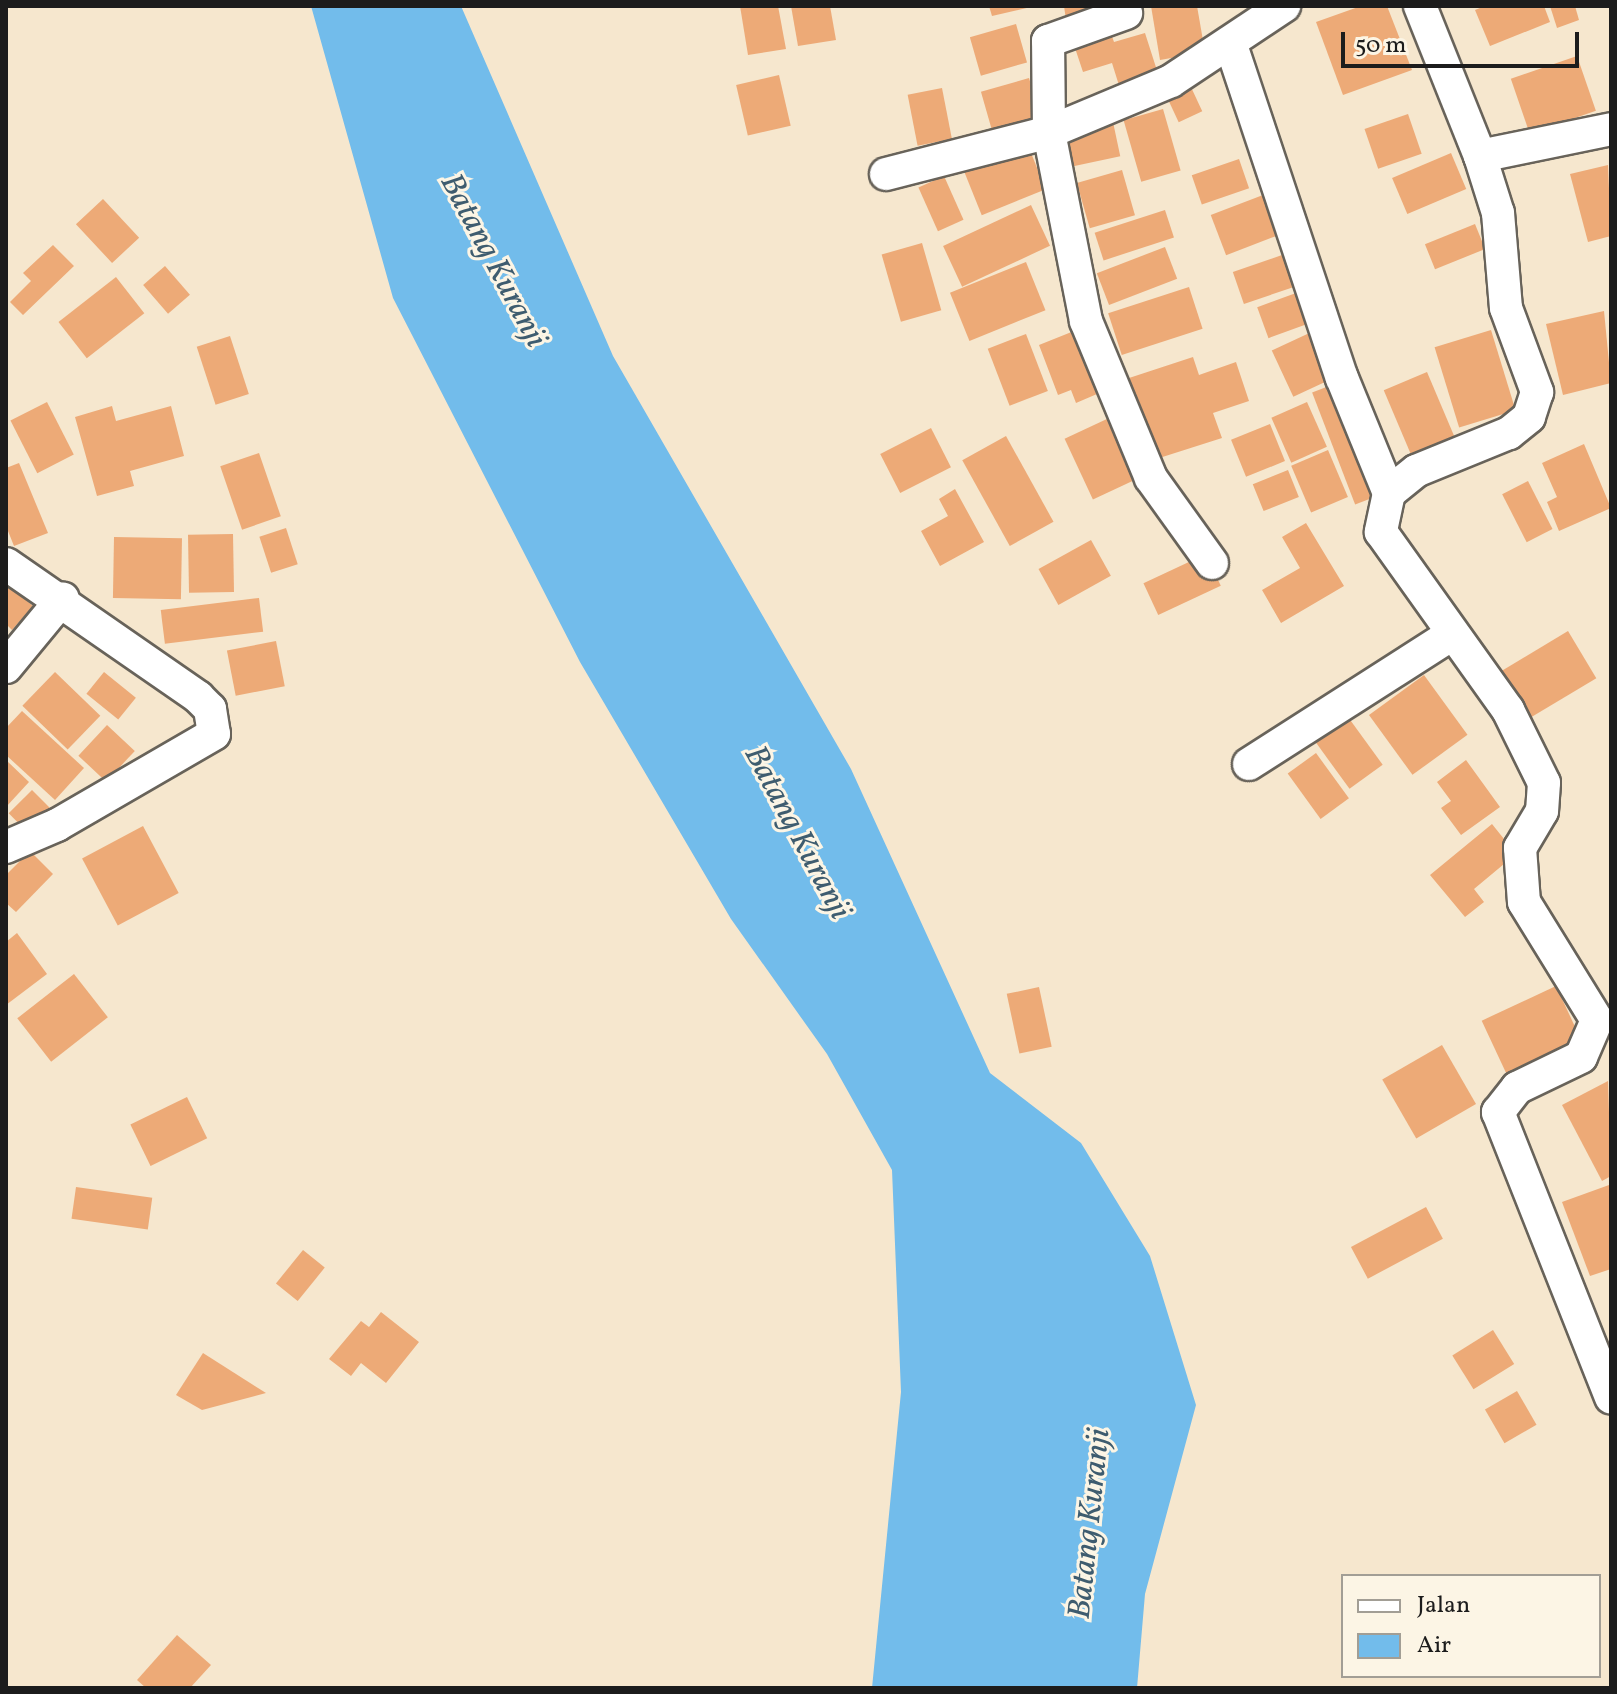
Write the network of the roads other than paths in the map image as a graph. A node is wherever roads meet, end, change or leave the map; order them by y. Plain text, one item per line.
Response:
1 (1284, 6) edge
2 (1420, 6) edge
3 (1126, 13) dead end
4 (1231, 45) junction
5 (1611, 129) edge
6 (1049, 132) junction
7 (1480, 156) junction
8 (886, 174) dead end
9 (1389, 493) junction
10 (1212, 563) dead end
11 (6, 564) edge
12 (63, 598) junction
13 (1452, 634) junction
14 (6, 667) edge
15 (1249, 764) dead end
16 (6, 847) edge
17 (1611, 1397) edge

1 - 4 street
2 - 7 street
3 - 6 street
4 - 6 street
4 - 9 street
5 - 7 street
6 - 8 street
6 - 10 street
7 - 9 street
9 - 13 street
11 - 12 street
12 - 14 street
12 - 16 street
13 - 15 street
13 - 17 street

